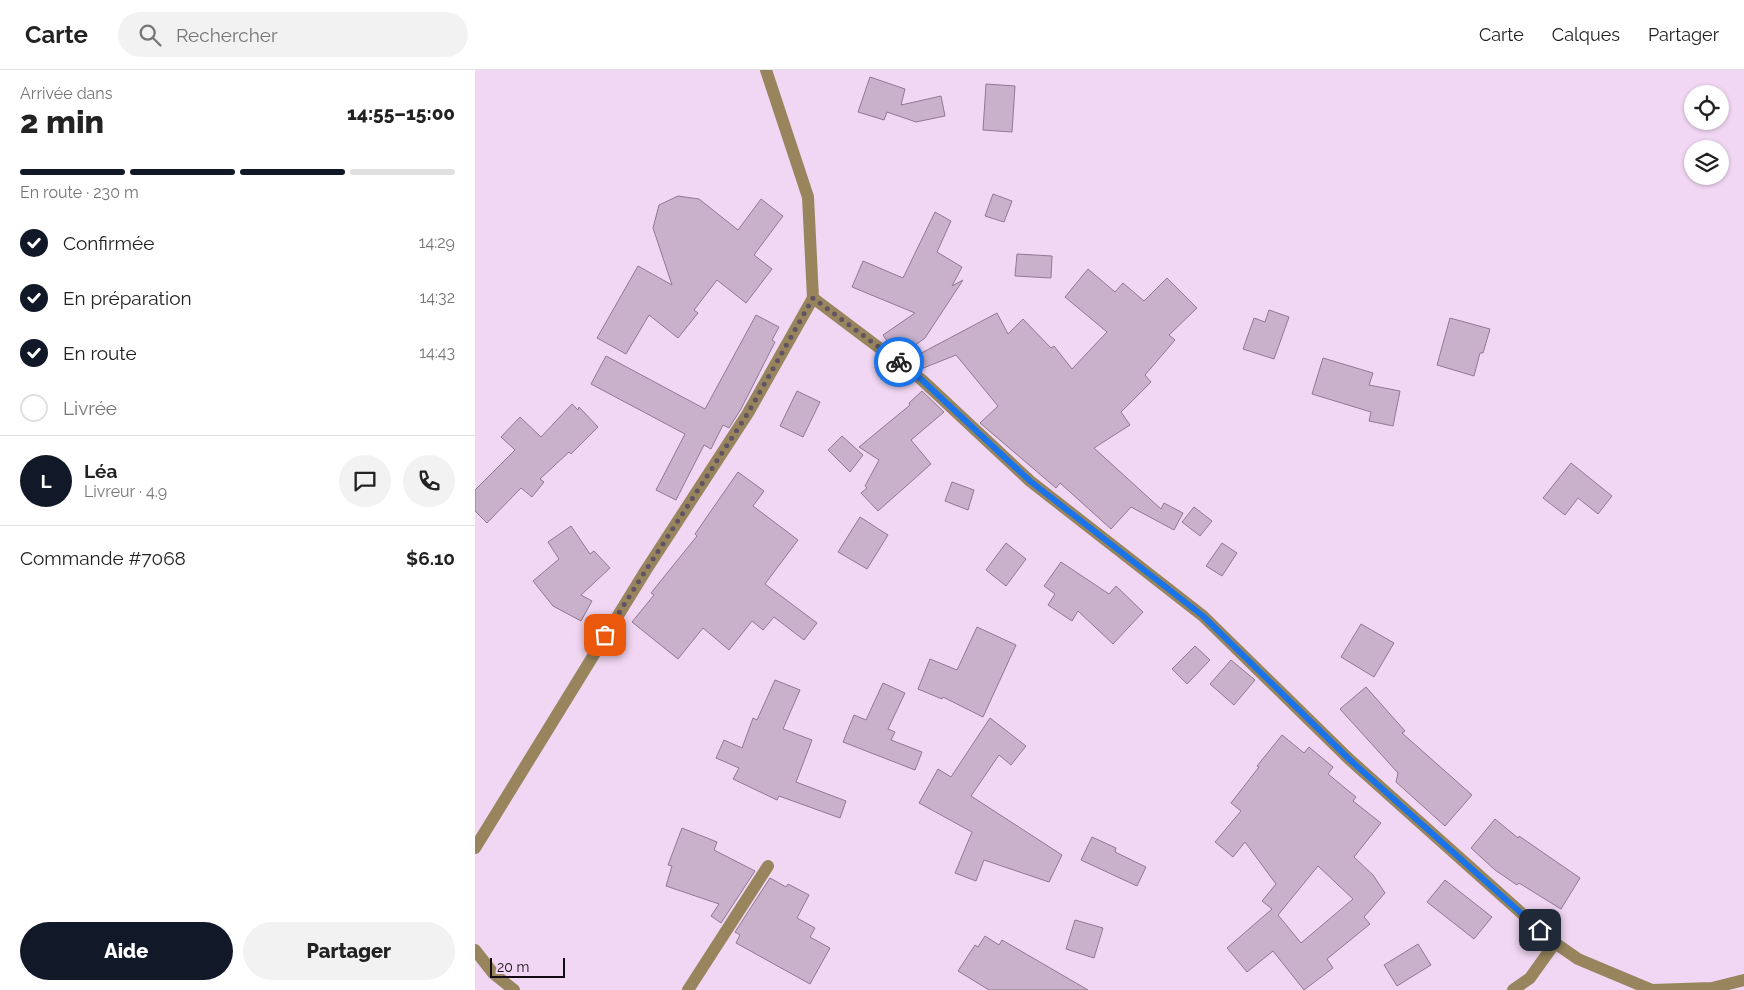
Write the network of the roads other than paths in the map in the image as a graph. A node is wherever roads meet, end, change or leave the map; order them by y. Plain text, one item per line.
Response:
1 (766, 70) edge
2 (813, 298) junction
3 (475, 848) edge
4 (768, 866) dead end
5 (1555, 943) junction
6 (475, 950) edge
7 (1744, 980) edge
8 (514, 990) edge
9 (688, 990) edge
10 (1513, 990) edge
11 (1652, 990) edge

1 - 2 street
2 - 3 street
2 - 5 street
4 - 9 street
5 - 10 street
5 - 11 street
6 - 8 street
7 - 11 street

